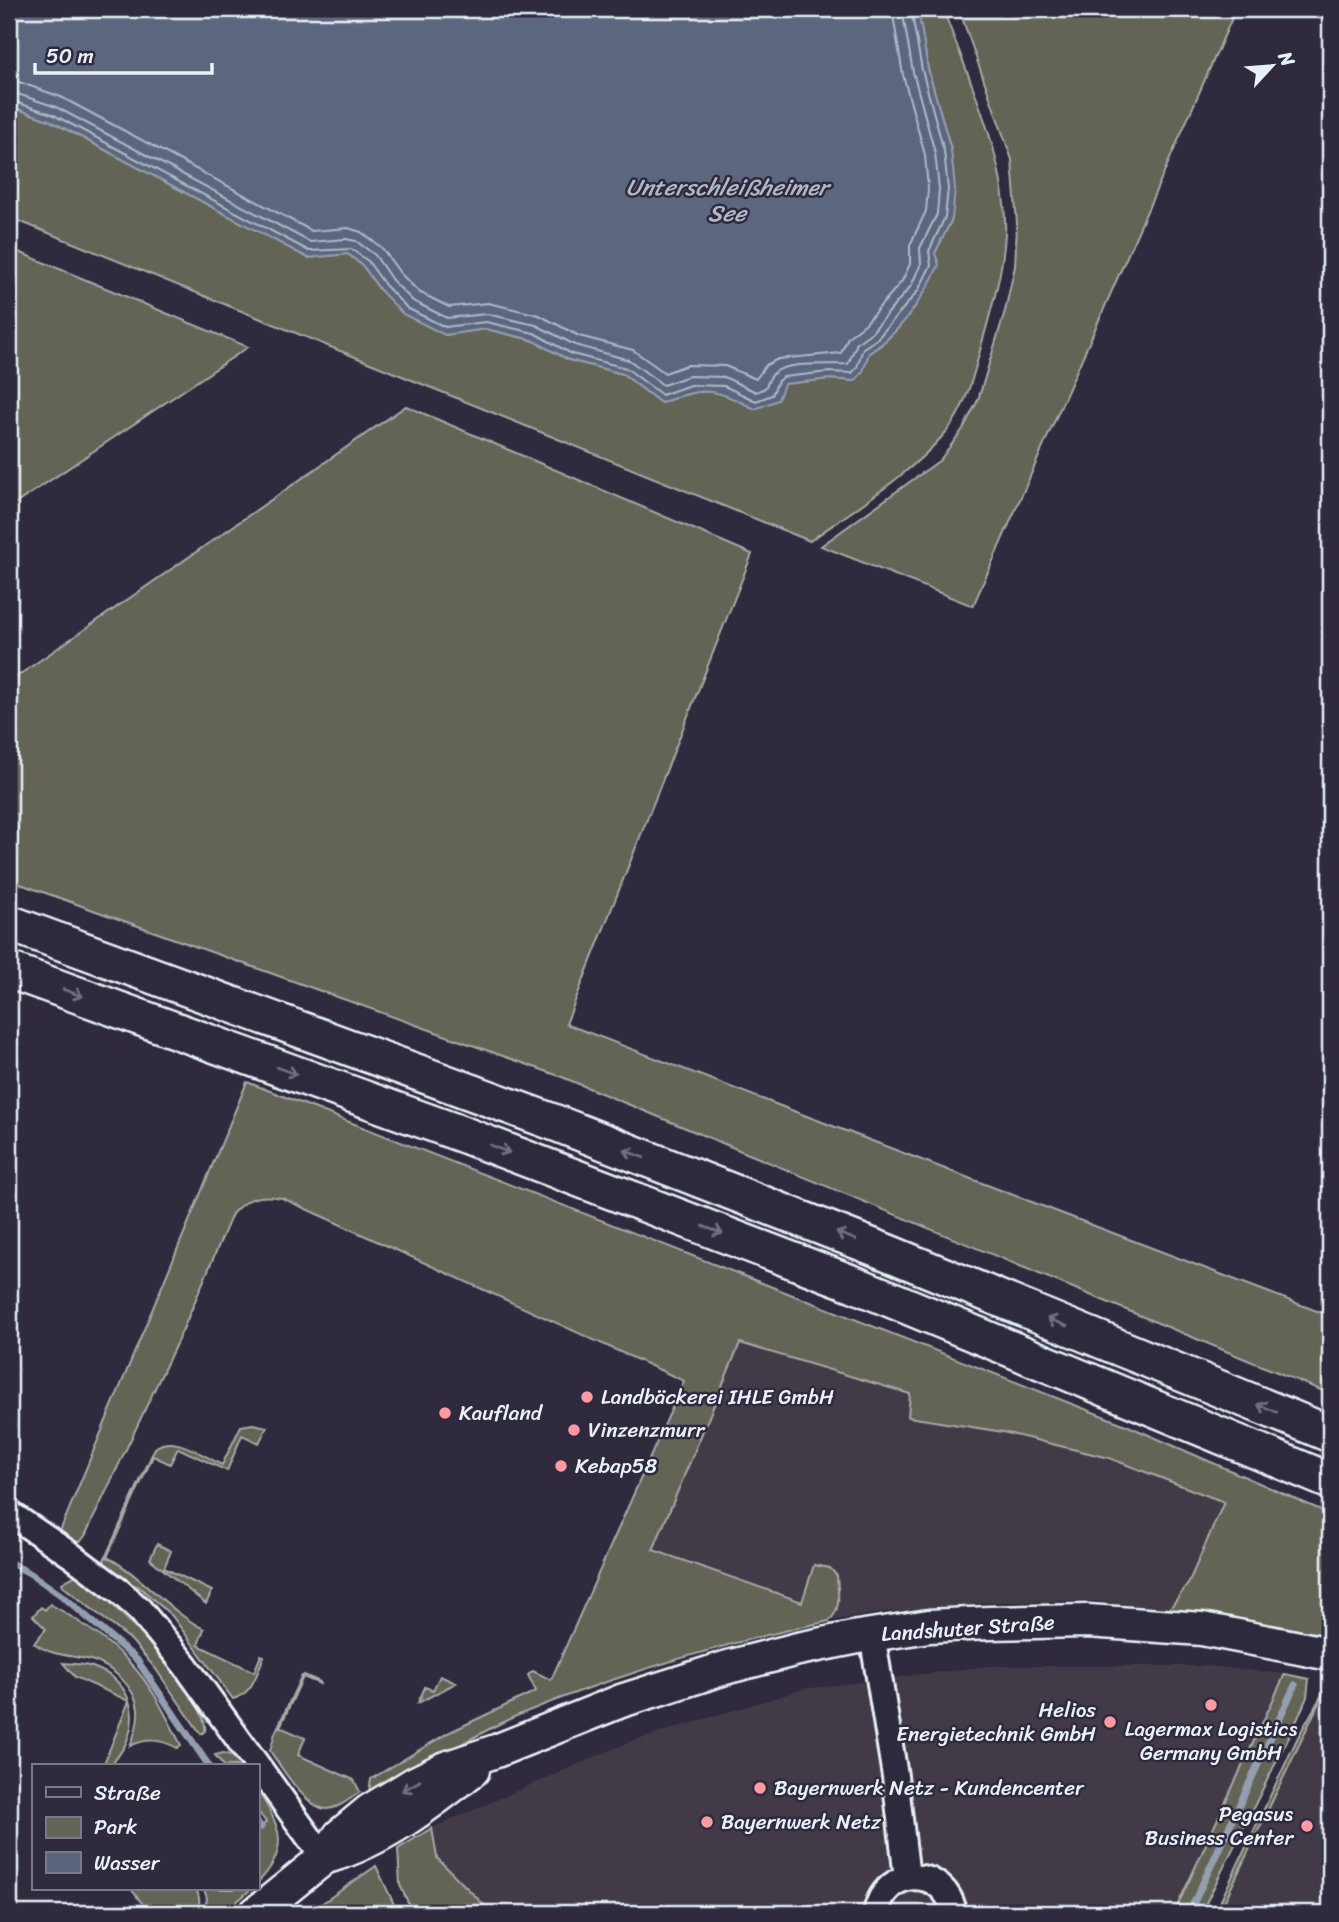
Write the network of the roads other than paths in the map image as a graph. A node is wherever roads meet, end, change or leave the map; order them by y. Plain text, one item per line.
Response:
1 (9, 923) edge
2 (9, 970) edge
3 (1330, 1434) edge
4 (1330, 1481) edge
5 (9, 1513) edge
6 (872, 1634) junction
7 (1330, 1654) edge
8 (256, 1764) edge
9 (259, 1768) edge
10 (324, 1858) junction
11 (907, 1878) junction
12 (256, 1913) edge
13 (876, 1913) edge
14 (954, 1913) edge

3 -> 1 highway
2 -> 4 highway
5 - 8 street
6 - 7 main road, Landshuter Straße
6 - 10 main road, Landshuter Straße
6 - 11 street
9 - 10 street
10 - 12 main road, Landshuter Straße
11 - 13 street
11 - 14 street

